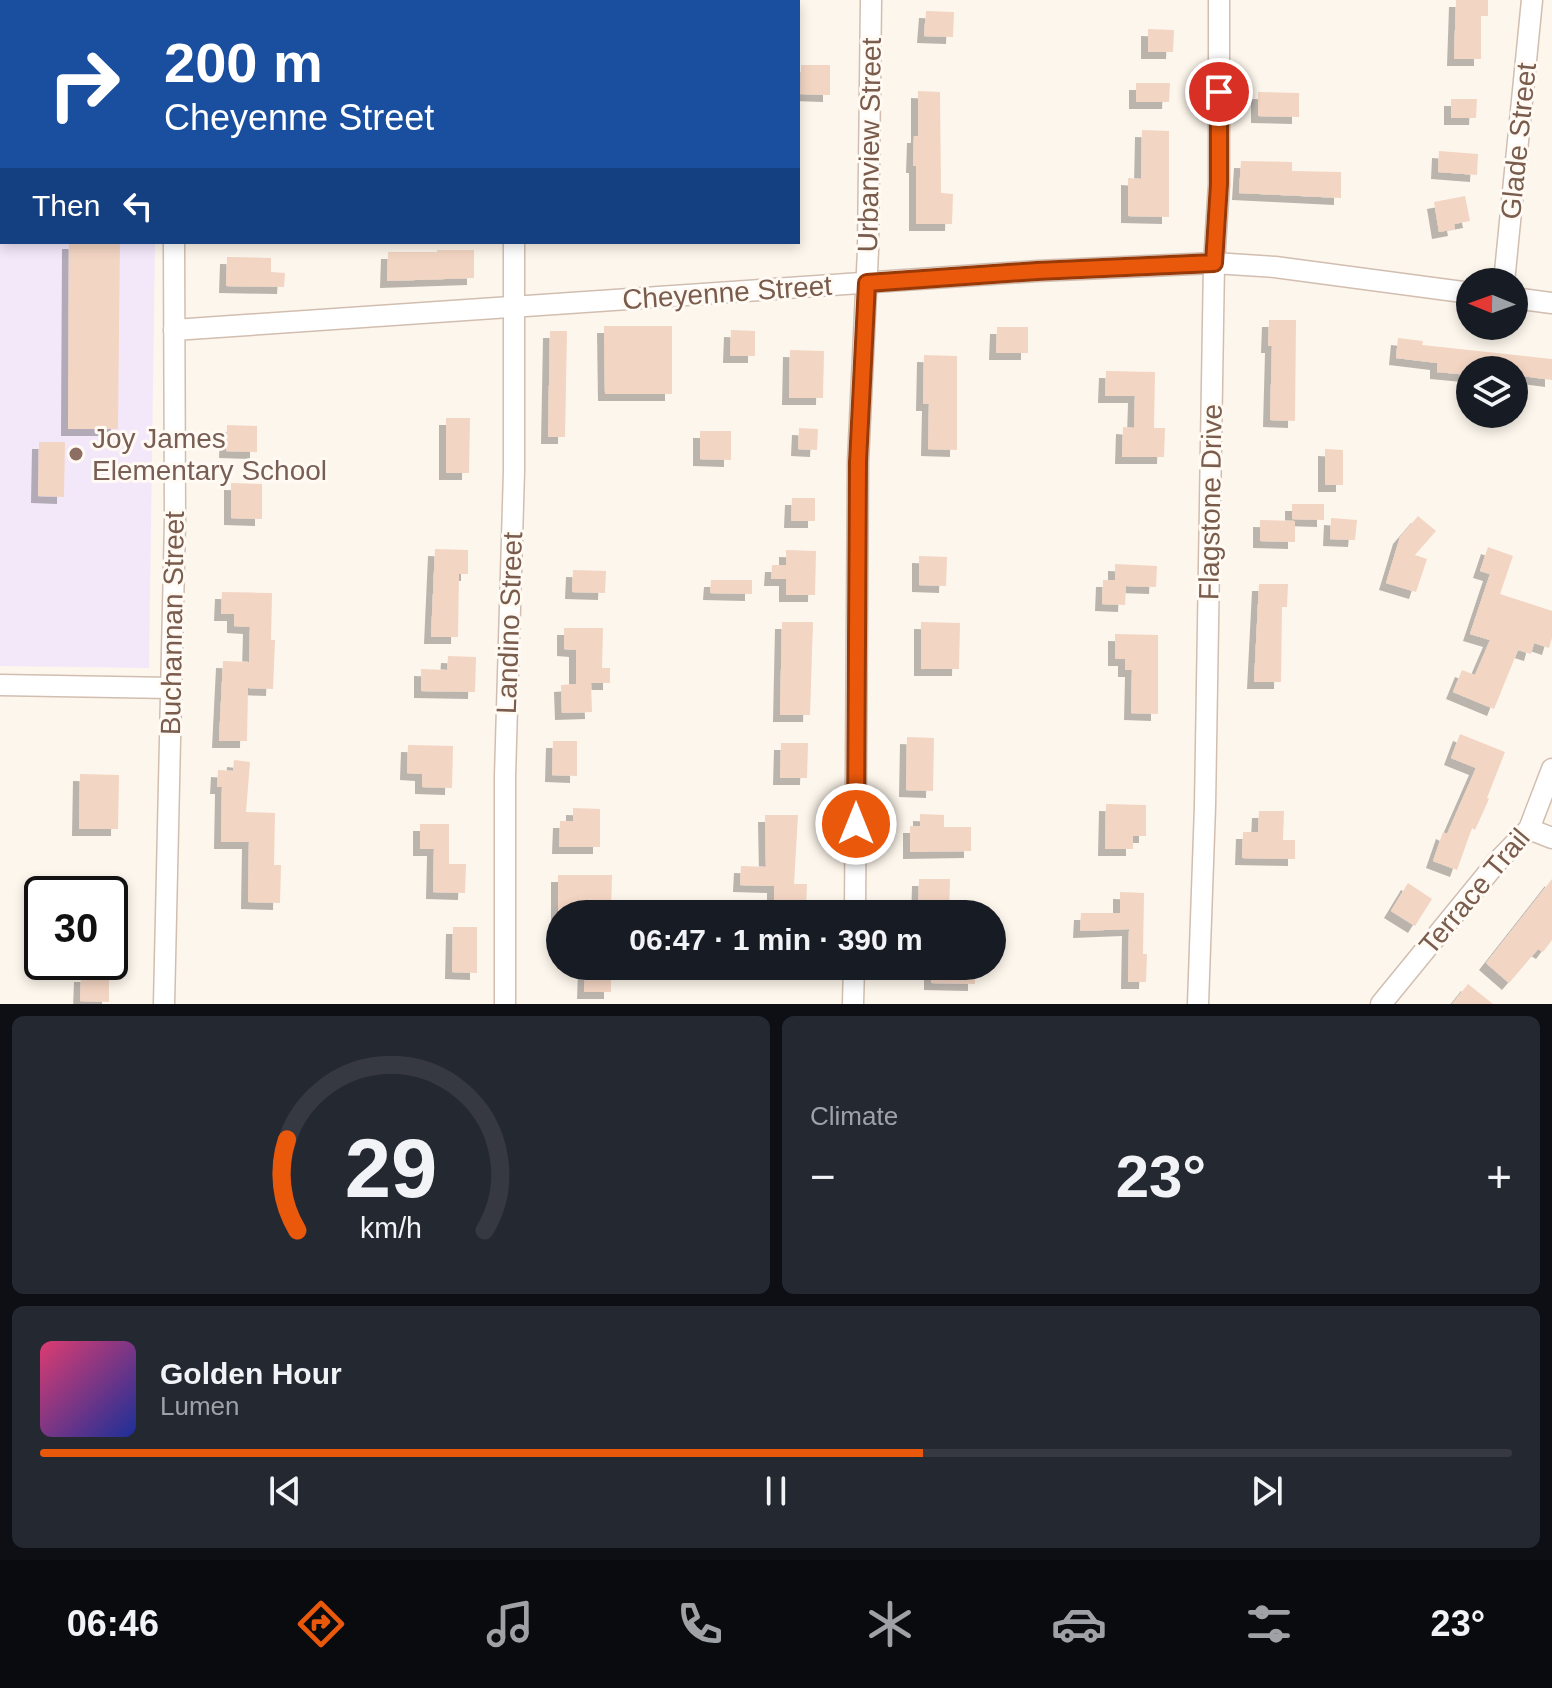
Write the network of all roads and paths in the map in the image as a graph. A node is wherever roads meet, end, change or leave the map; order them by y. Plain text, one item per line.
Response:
1 (871, 0) edge
2 (1219, 0) edge
3 (1532, 0) edge
4 (174, 244) edge
5 (514, 244) edge
6 (1214, 263) junction
7 (1505, 268) edge
8 (867, 283) junction
9 (1456, 291) edge
10 (1528, 300) edge
11 (1552, 303) edge
12 (514, 306) junction
13 (174, 330) junction
14 (0, 685) edge
15 (171, 688) junction
16 (1552, 769) edge
17 (1529, 829) junction
18 (1552, 838) edge
19 (855, 900) edge
20 (854, 980) edge
21 (164, 1004) edge
22 (505, 1004) edge
23 (853, 1004) edge
24 (1198, 1004) edge
25 (1381, 1004) edge

1 - 8 street, Urbanview Street
2 - 6 street, Flagstone Drive
3 - 7 street, Glade Street
4 - 13 street, Buchannan Street
5 - 12 street, Landino Street
6 - 8 street, Cheyenne Street
6 - 9 street, Cheyenne Street
6 - 24 street, Flagstone Drive
8 - 12 street, Cheyenne Street
8 - 19 street, Urbanview Street
10 - 11 street
12 - 13 street, Cheyenne Street
12 - 22 street, Landino Street
13 - 15 street, Buchannan Street
14 - 15 street
15 - 21 street, Buchannan Street
16 - 17 street, Terrace Trail
17 - 18 street
17 - 25 street, Terrace Trail
20 - 23 street

